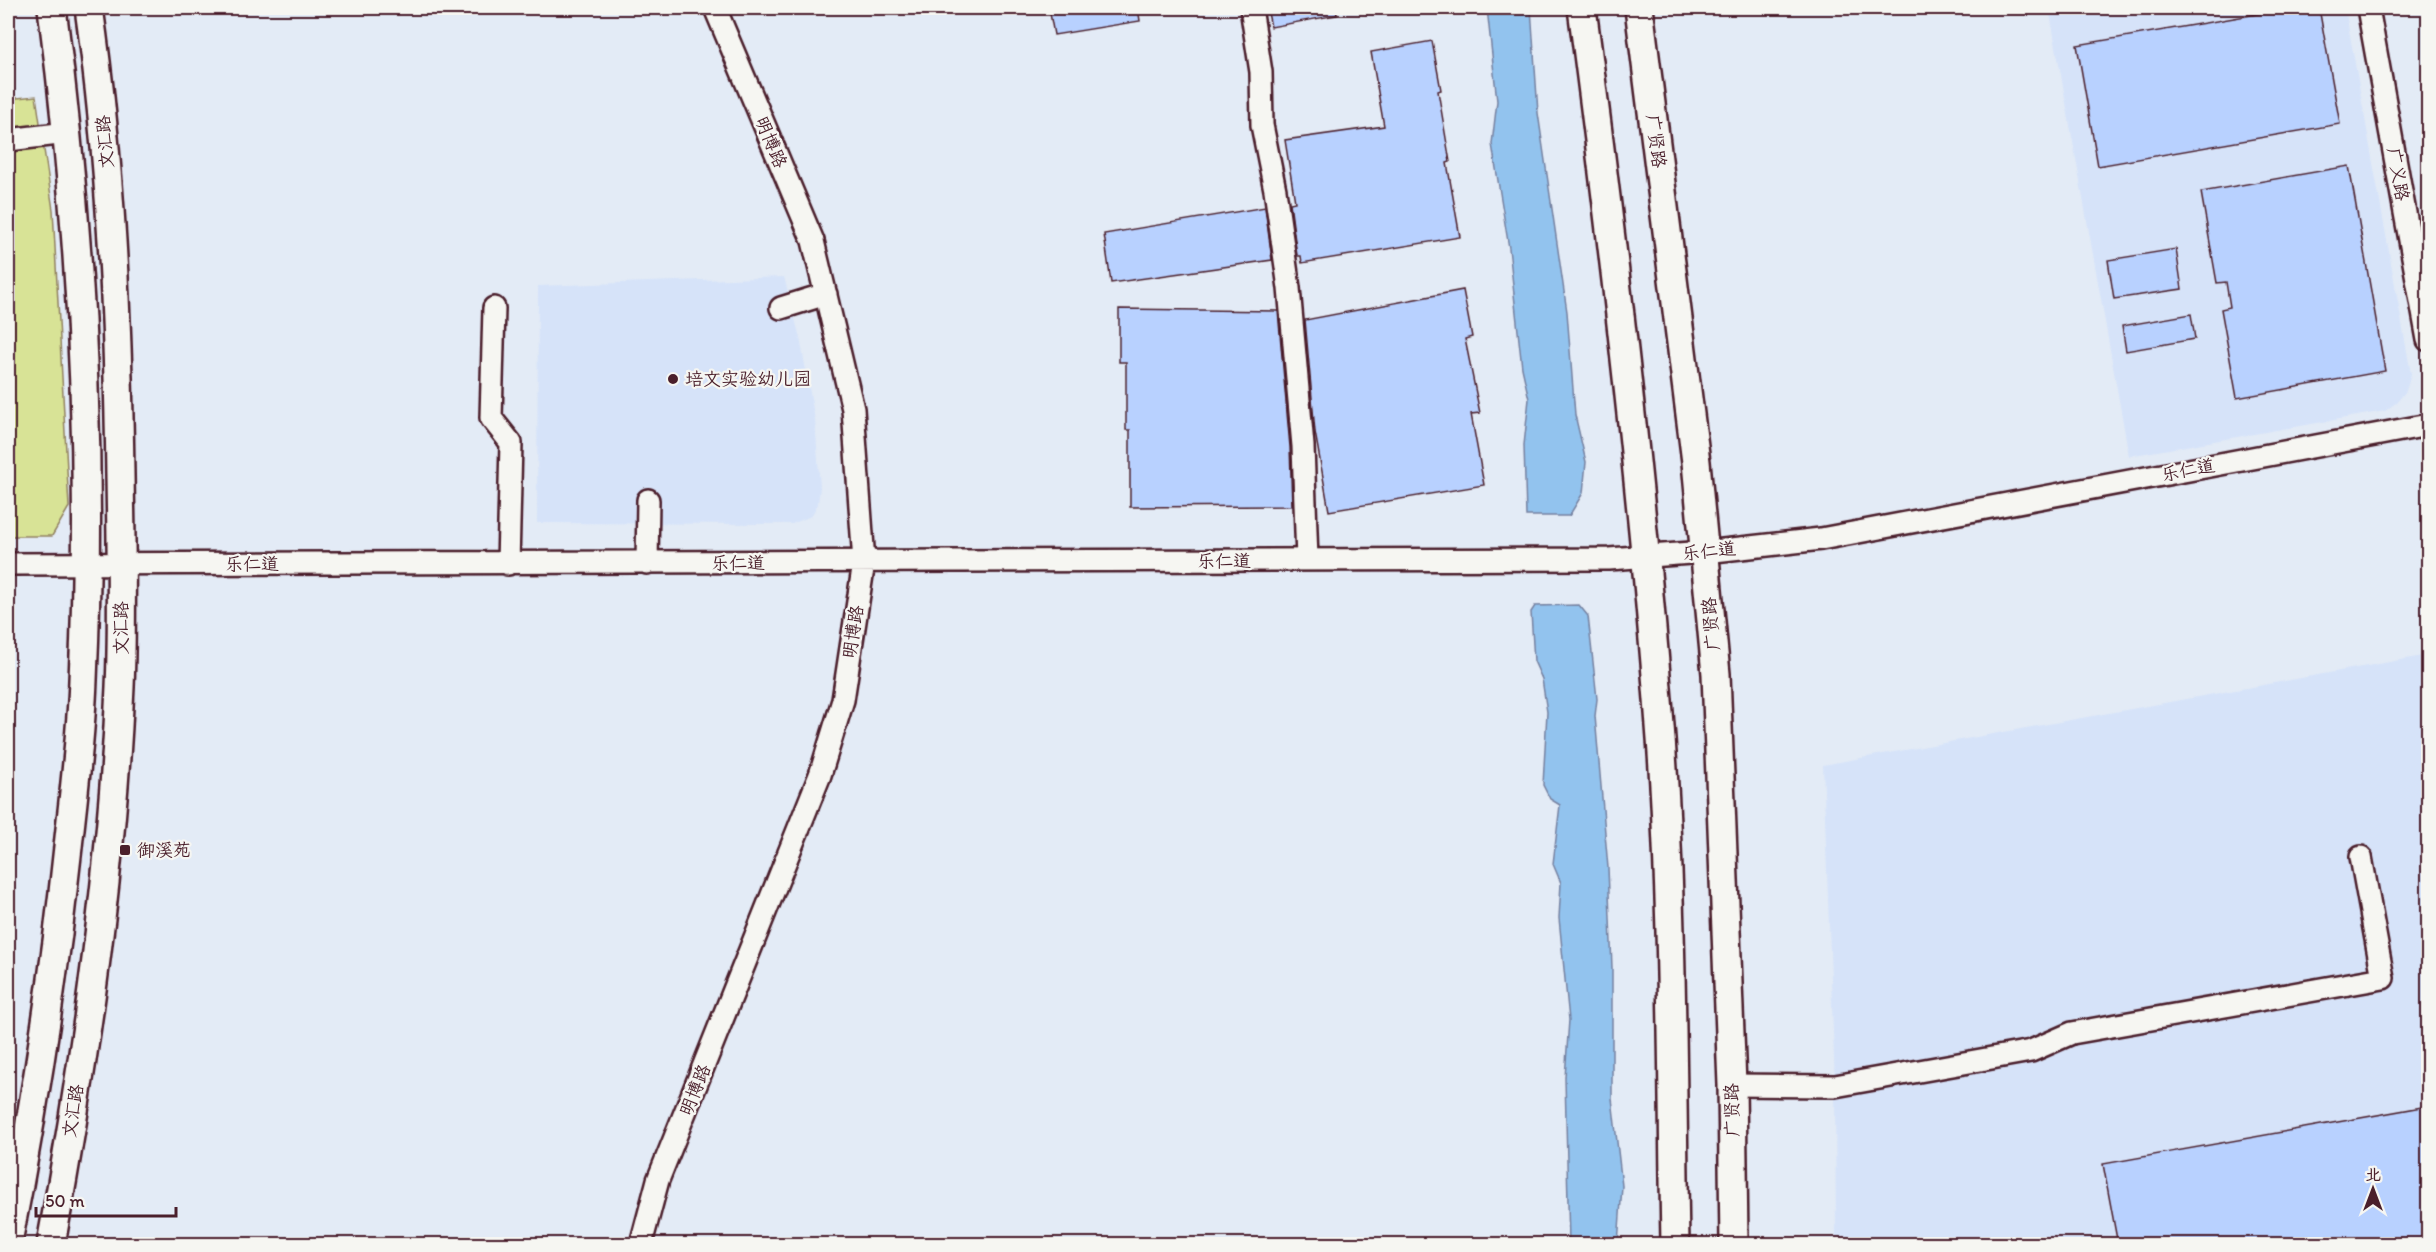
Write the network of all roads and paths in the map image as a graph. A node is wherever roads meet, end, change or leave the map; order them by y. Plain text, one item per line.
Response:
1 (52, 8) edge
2 (89, 8) edge
3 (715, 8) edge
4 (1251, 8) edge
5 (1582, 8) edge
6 (1639, 8) edge
7 (2368, 8) edge
8 (67, 133) junction
9 (8, 140) edge
10 (825, 294) junction
11 (494, 308) dead end
12 (781, 308) dead end
13 (2428, 340) edge
14 (2428, 424) edge
15 (648, 500) dead end
16 (1705, 552) junction
17 (1645, 557) junction
18 (1306, 560) junction
19 (864, 562) junction
20 (647, 563) junction
21 (8, 564) edge
22 (85, 564) junction
23 (121, 564) junction
24 (508, 564) junction
25 (2361, 857) dead end
26 (1732, 1084) junction
27 (8, 1242) edge
28 (51, 1245) edge
29 (641, 1245) edge
30 (1675, 1245) edge
31 (1734, 1245) edge

1 - 8 main road, 文汇路
2 - 23 main road, 文汇路
3 - 10 street, 明博路
4 - 18 street
5 - 17 main road
6 - 16 main road, 广贤路
7 - 13 street, 广义路
8 - 9 street
8 - 22 main road, 文汇路
10 - 12 street
10 - 19 street, 明博路
11 - 24 street
14 - 16 street, 乐仁道
15 - 20 street
16 - 17 street, 乐仁道
16 - 26 main road, 广贤路
17 - 18 street, 乐仁道
17 - 30 main road
18 - 19 street, 乐仁道
19 - 20 street, 乐仁道
19 - 29 street, 明博路
20 - 24 street, 乐仁道
21 - 22 street, 乐仁道
22 - 23 street, 乐仁道
22 - 27 main road, 文汇路
23 - 24 street, 乐仁道
23 - 28 main road, 文汇路
25 - 26 street
26 - 31 main road, 广贤路

